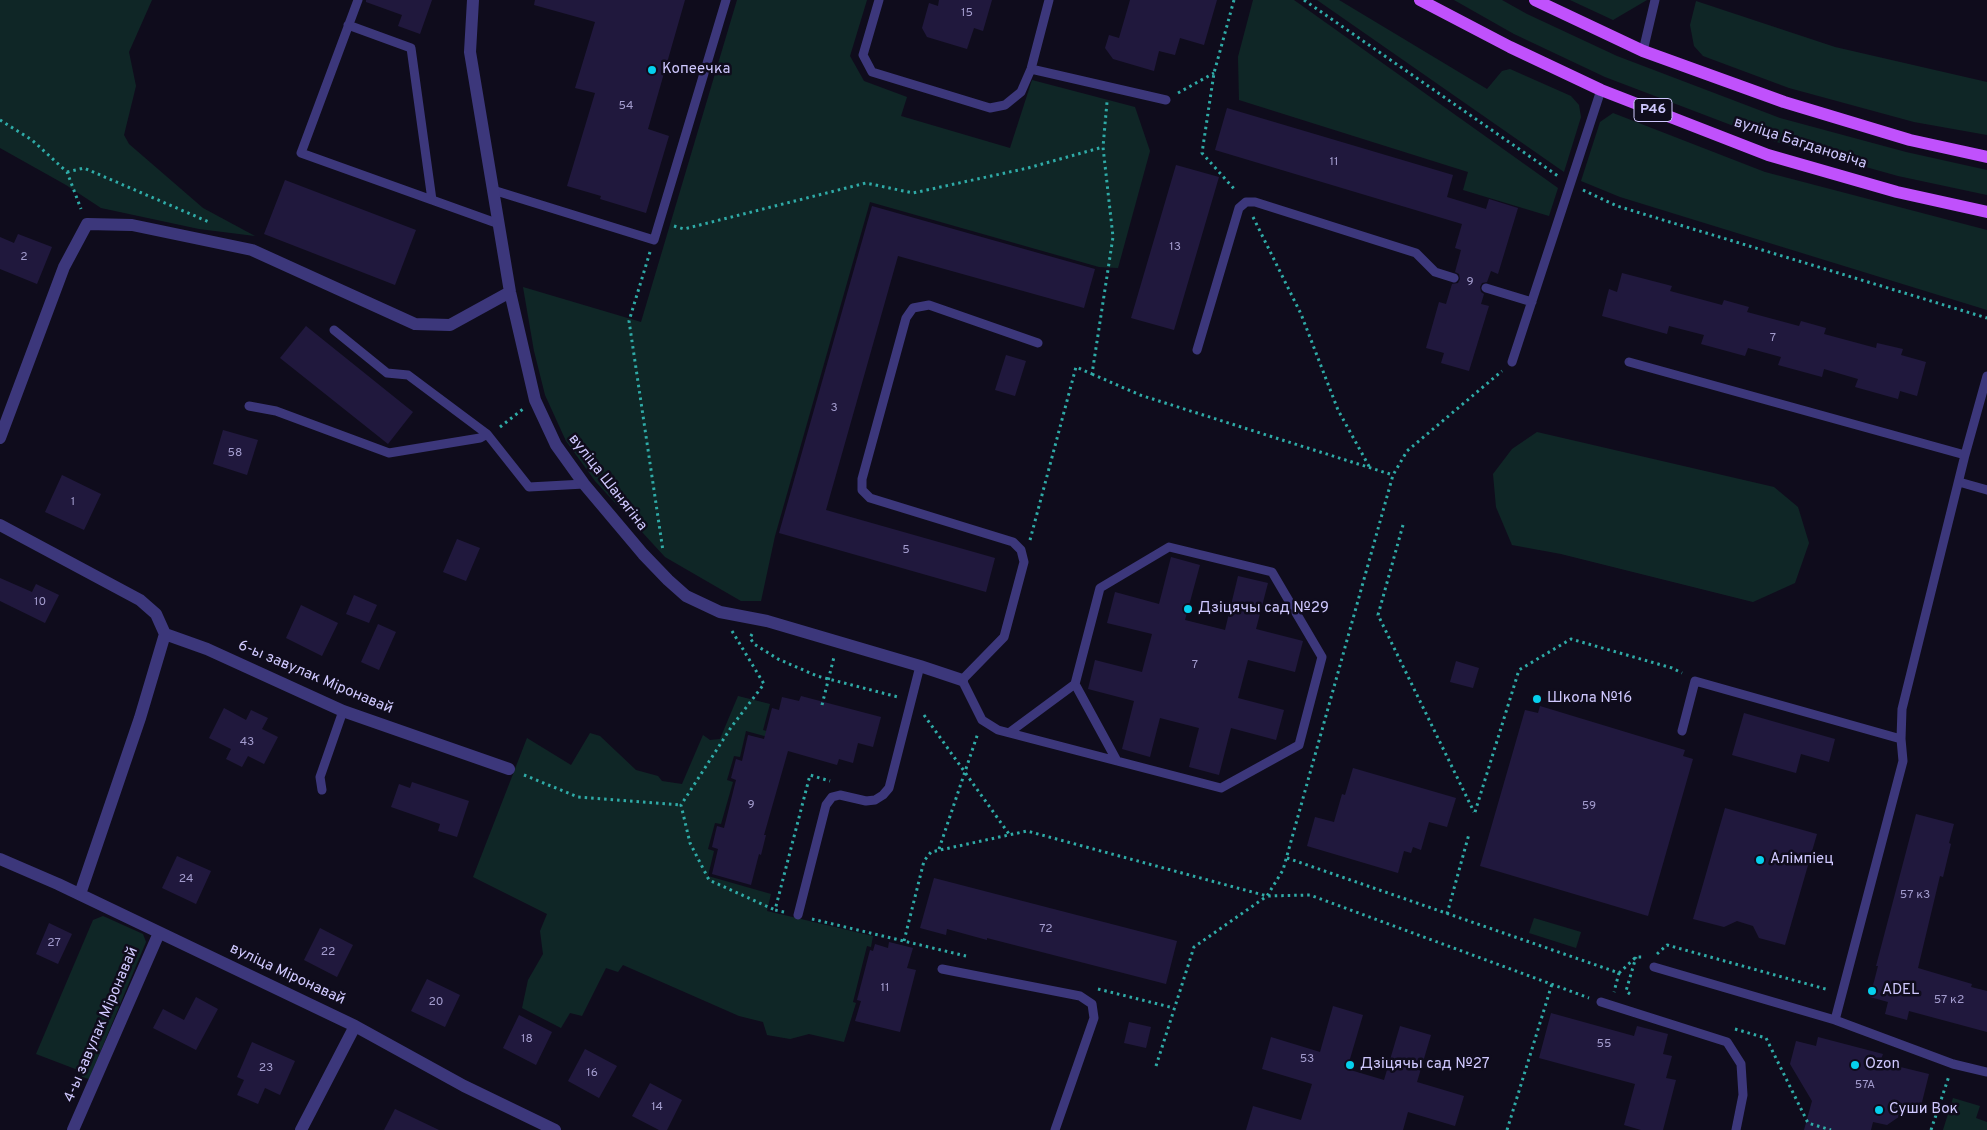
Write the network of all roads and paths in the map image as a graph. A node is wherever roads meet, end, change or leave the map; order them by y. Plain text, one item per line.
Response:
1 (358, 0) edge
2 (473, 0) edge
3 (726, 0) edge
4 (879, 0) edge
5 (1050, 0) edge
6 (1234, 0) edge
7 (1304, 0) edge
8 (1420, 0) edge
9 (1535, 0) edge
10 (1655, 0) edge
11 (348, 25) junction
12 (1643, 51) junction
13 (1031, 69) junction
14 (1214, 73) junction
15 (1109, 87) junction
16 (1601, 90) junction
17 (1166, 100) joint
18 (0, 120) edge
19 (1103, 147) junction
20 (1987, 157) edge
21 (67, 172) junction
22 (1569, 184) junction
23 (493, 190) junction
24 (432, 200) junction
25 (1246, 202) junction
26 (1987, 212) edge
27 (659, 223) junction
28 (87, 224) junction
29 (212, 224) dead end
30 (499, 224) junction
31 (654, 240) junction
32 (1454, 278) dead end
33 (1486, 288) dead end
34 (510, 292) junction
35 (1532, 302) junction
36 (1987, 318) edge
37 (334, 330) dead end
38 (1038, 343) dead end
39 (1197, 350) dead end
40 (1512, 362) dead end
41 (1629, 362) dead end
42 (1092, 374) junction
43 (1987, 376) edge
44 (535, 400) junction
45 (249, 406) dead end
46 (487, 434) junction
47 (0, 438) edge
48 (1965, 455) junction
49 (1370, 468) junction
50 (1393, 475) dead end
51 (1959, 482) junction
52 (584, 484) junction
53 (1987, 490) edge
54 (0, 525) edge
55 (1402, 525) dead end
56 (663, 552) dead end
57 (1024, 562) junction
58 (720, 612) junction
59 (752, 631) dead end
60 (165, 634) junction
61 (843, 658) dead end
62 (920, 666) junction
63 (828, 679) junction
64 (962, 680) junction
65 (1695, 681) junction
66 (1075, 684) junction
67 (903, 691) dead end
68 (912, 698) junction
69 (822, 705) dead end
70 (343, 711) junction
71 (982, 720) junction
72 (1682, 731) dead end
73 (1010, 732) junction
74 (1901, 739) junction
75 (1117, 760) junction
76 (509, 769) joint
77 (964, 773) junction
78 (836, 783) dead end
79 (322, 790) dead end
80 (681, 805) junction
81 (1009, 834) junction
82 (1469, 834) dead end
83 (938, 849) junction
84 (1287, 858) dead end
85 (0, 859) edge
86 (80, 894) junction
87 (775, 910) junction
88 (1447, 914) junction
89 (798, 916) junction
90 (159, 933) junction
91 (904, 941) junction
92 (1636, 957) junction
93 (971, 958) dead end
94 (1654, 967) dead end
95 (942, 969) dead end
96 (1619, 973) junction
97 (1552, 984) junction
98 (1096, 989) dead end
99 (1626, 991) dead end
100 (1841, 994) junction
101 (1606, 1004) junction
102 (1174, 1008) dead end
103 (1835, 1020) junction
104 (356, 1026) junction
105 (1953, 1064) junction
106 (1987, 1072) edge
107 (73, 1130) edge
108 (301, 1130) edge
109 (555, 1130) edge
110 (1055, 1130) edge
111 (1507, 1130) edge
112 (1736, 1130) edge
113 (1931, 1130) edge

1 - 11 lane
2 - 23 street, вуліца Шанягіна
3 - 27 lane
4 - 13 lane
5 - 13 lane
6 - 14 path
7 - 22 path
8 - 16 main road, вуліца Багдановіча / Р46
9 - 12 main road
10 - 12 lane
11 - 24 lane
11 - 24 lane
12 - 20 main road
13 - 15 lane
14 - 17 path
14 - 25 path
15 - 17 lane
15 - 19 path
16 - 22 lane
16 - 26 main road, вуліца Багдановіча / Р46
18 - 21 path
19 - 27 path
19 - 42 path
21 - 28 path
21 - 29 path
22 - 35 lane
22 - 36 path
23 - 30 street, вуліца Шанягіна
23 - 31 lane
24 - 30 lane
25 - 32 lane
25 - 39 lane
25 - 49 path
27 - 31 lane
28 - 34 street
28 - 47 street
30 - 34 street, вуліца Шанягіна
31 - 56 path
33 - 35 lane
34 - 44 street, вуліца Шанягіна
35 - 40 lane
37 - 46 lane
38 - 57 lane
41 - 48 lane
42 - 49 path
42 - 57 path
43 - 48 lane
44 - 46 path
44 - 52 street, вуліца Шанягіна
45 - 46 lane
46 - 52 lane
48 - 51 lane
49 - 50 path
51 - 53 lane
51 - 74 lane
52 - 58 street, вуліца Шанягіна
54 - 60 street
55 - 65 path
57 - 64 lane
58 - 62 street, вуліца Шанягіна
58 - 80 path
59 - 63 path
60 - 70 street, 6-ы завулак Міронавай
60 - 86 street
61 - 63 path
62 - 64 street, вуліца Шанягіна
62 - 68 lane
63 - 67 path
63 - 69 path
64 - 71 lane
65 - 72 lane
65 - 74 lane
66 - 73 lane
66 - 75 lane
66 - 75 lane
68 - 77 path
68 - 89 lane
70 - 76 street, 6-ы завулак Міронавай
70 - 79 lane
71 - 73 lane
71 - 77 path
73 - 75 lane
74 - 100 lane
76 - 80 path
77 - 81 path
77 - 83 path
78 - 87 path
80 - 87 path
81 - 83 path
81 - 97 path
82 - 88 path
83 - 91 path
84 - 88 path
85 - 86 street, вуліца Міронавай
86 - 90 street, вуліца Міронавай
87 - 89 path
88 - 96 path
89 - 91 path
90 - 104 street, вуліца Міронавай
90 - 107 street, 4-ы завулак Міронавай
91 - 93 path
92 - 96 path
92 - 99 path
92 - 100 path
94 - 103 lane
95 - 110 lane
96 - 101 path
97 - 101 path
97 - 111 path
98 - 102 path
100 - 103 lane
101 - 112 lane
103 - 105 lane
104 - 108 street
104 - 109 street, вуліца Міронавай
105 - 106 lane
105 - 113 path

